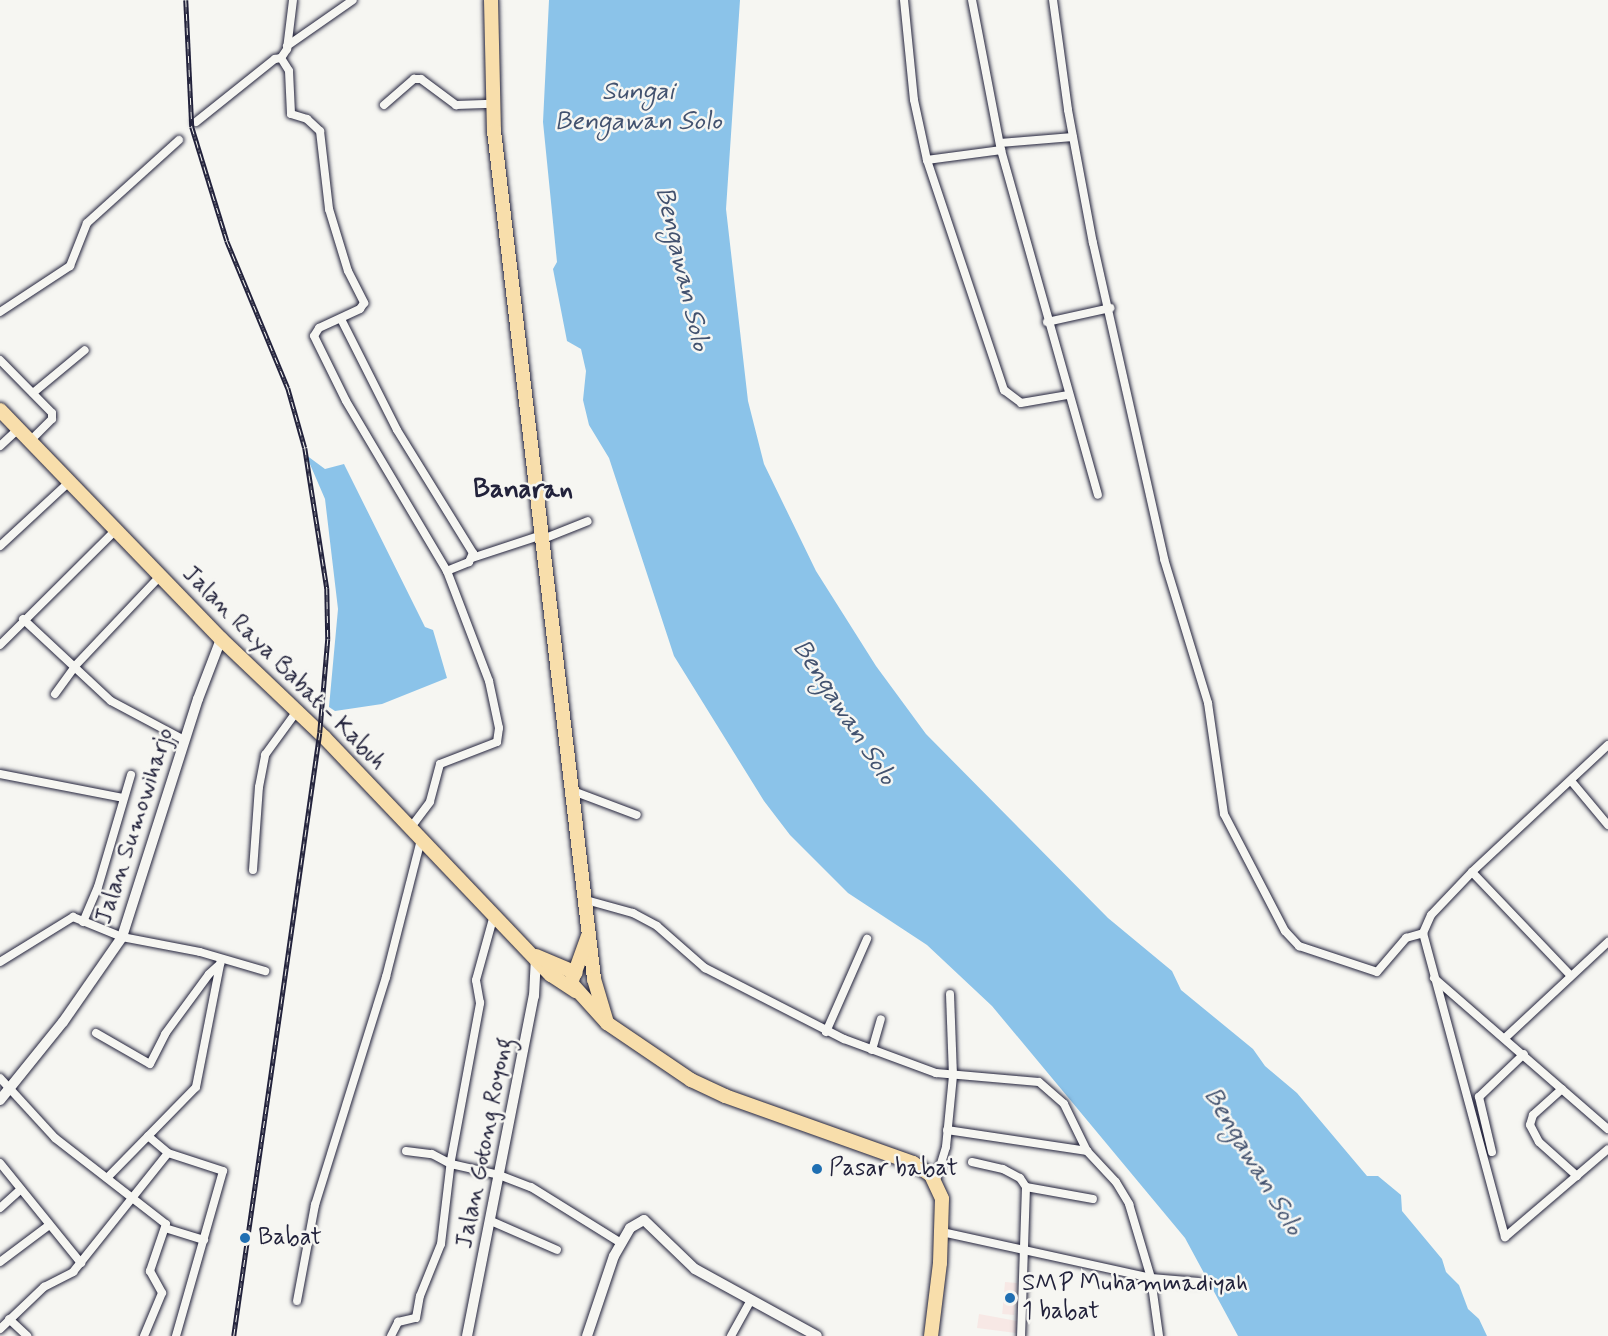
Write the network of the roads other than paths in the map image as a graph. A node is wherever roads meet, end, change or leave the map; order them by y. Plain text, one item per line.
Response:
1 (293, 0) edge
2 (353, 0) edge
3 (491, 0) edge
4 (904, 0) edge
5 (972, 0) edge
6 (1053, 0) edge
7 (287, 46) junction
8 (281, 58) junction
9 (492, 104) junction
10 (384, 105) dead end
11 (196, 122) dead end
12 (1072, 136) junction
13 (179, 140) dead end
14 (1001, 146) junction
15 (927, 160) junction
16 (1110, 308) junction
17 (0, 312) edge
18 (341, 319) junction
19 (1047, 322) junction
20 (85, 350) dead end
21 (0, 360) edge
22 (33, 393) junction
23 (1068, 395) junction
24 (0, 410) edge
25 (18, 429) junction
26 (30, 441) junction
27 (0, 446) edge
28 (69, 482) junction
29 (1098, 495) dead end
30 (588, 521) dead end
31 (116, 530) junction
32 (543, 537) junction
33 (0, 546) edge
34 (472, 558) junction
35 (447, 571) junction
36 (160, 576) junction
37 (23, 619) junction
38 (221, 639) junction
39 (0, 645) edge
40 (75, 666) junction
41 (56, 694) dead end
42 (297, 711) junction
43 (184, 740) junction
44 (1608, 744) edge
45 (0, 774) edge
46 (131, 775) dead end
47 (1572, 782) junction
48 (573, 791) junction
49 (123, 798) junction
50 (637, 814) dead end
51 (1608, 825) edge
52 (410, 829) junction
53 (421, 840) junction
54 (253, 870) dead end
55 (1472, 872) junction
56 (586, 900) junction
57 (494, 915) junction
58 (83, 922) junction
59 (1423, 933) junction
60 (589, 934) junction
61 (122, 937) junction
62 (867, 939) dead end
63 (1608, 942) edge
64 (536, 956) junction
65 (0, 962) edge
66 (220, 962) junction
67 (265, 971) dead end
68 (576, 973) junction
69 (1570, 975) junction
70 (1433, 978) junction
71 (594, 979) junction
72 (576, 991) junction
73 (950, 994) dead end
74 (881, 1019) dead end
75 (607, 1023) junction
76 (826, 1032) junction
77 (96, 1033) dead end
78 (1505, 1038) junction
79 (872, 1050) junction
80 (1524, 1054) junction
81 (953, 1072) junction
82 (0, 1078) edge
83 (9, 1088) junction
84 (1562, 1089) junction
85 (0, 1100) edge
86 (1608, 1129) edge
87 (947, 1130) junction
88 (148, 1136) junction
89 (1608, 1149) edge
90 (406, 1151) dead end
91 (1087, 1151) junction
92 (1492, 1152) dead end
93 (168, 1153) junction
94 (972, 1162) dead end
95 (0, 1163) edge
96 (451, 1164) junction
97 (499, 1175) junction
98 (1577, 1176) junction
99 (107, 1178) junction
100 (935, 1184) junction
101 (1026, 1187) junction
102 (21, 1189) junction
103 (1093, 1198) dead end
104 (132, 1201) junction
105 (0, 1208) edge
106 (491, 1221) junction
107 (48, 1226) junction
108 (165, 1228) junction
109 (942, 1232) junction
110 (204, 1240) junction
111 (621, 1243) junction
112 (557, 1250) dead end
113 (1025, 1250) junction
114 (0, 1262) edge
115 (81, 1263) junction
116 (1151, 1278) junction
117 (1199, 1282) dead end
118 (297, 1301) dead end
119 (750, 1302) junction
120 (9, 1319) junction
121 (0, 1329) edge
122 (27, 1336) edge
123 (144, 1336) edge
124 (176, 1336) edge
125 (391, 1336) edge
126 (467, 1336) edge
127 (586, 1336) edge
128 (731, 1336) edge
129 (817, 1336) edge
130 (931, 1336) edge
131 (1021, 1336) edge
132 (1159, 1336) edge

1 - 7 street
2 - 7 street
3 - 9 main road
4 - 15 street
5 - 14 street
6 - 12 street
7 - 8 street
8 - 11 street
8 - 18 street
9 - 10 street
9 - 32 main road
12 - 14 street
12 - 16 street
13 - 17 street
14 - 15 street
14 - 19 street
15 - 23 street
16 - 19 street
16 - 59 street
18 - 34 street
18 - 35 street
19 - 23 street
20 - 22 street
21 - 22 street
22 - 26 street
23 - 29 street
24 - 25 main road, Jalan Raya Babat - Kabuh
25 - 26 main road, Jalan Raya Babat - Kabuh
25 - 27 street
26 - 28 main road, Jalan Raya Babat - Kabuh
28 - 31 main road, Jalan Raya Babat - Kabuh
28 - 33 street
30 - 32 street
31 - 36 main road, Jalan Raya Babat - Kabuh
31 - 37 street
32 - 34 street
32 - 48 main road
34 - 35 street
35 - 52 street
36 - 38 main road, Jalan Raya Babat - Kabuh
36 - 40 street
37 - 39 street
37 - 40 street
38 - 42 main road, Jalan Raya Babat - Kabuh
38 - 43 street, Jalan Sumowiharjo
40 - 41 street
40 - 43 street
42 - 52 main road, Jalan Raya Babat - Kabuh
42 - 54 street
43 - 61 street, Jalan Sumowiharjo
44 - 47 street
45 - 49 street
46 - 49 street
47 - 51 street
47 - 55 street
48 - 50 street
48 - 56 main road
49 - 58 street
52 - 53 main road, Jalan Raya Babat - Kabuh
53 - 57 main road, Jalan Raya Babat - Kabuh
53 - 118 street
55 - 59 street
55 - 69 street
56 - 60 main road
56 - 76 street
57 - 64 main road, Jalan Raya Babat - Kabuh
57 - 96 street
58 - 61 street
58 - 65 street
59 - 70 street
60 - 68 main road
60 - 71 main road
61 - 66 street
61 - 83 street, Jalan Sumowiharjo
62 - 76 street
63 - 69 street
64 - 68 main road
64 - 72 main road, Jalan Raya Babat - Kabuh
64 - 97 street, Jalan Gotong Royong
66 - 67 street
66 - 77 street
66 - 88 street
68 - 71 main road
68 - 72 main road
69 - 78 street
70 - 78 street
70 - 98 street
71 - 72 main road
71 - 75 main road
72 - 75 main road, Jalan Raya Babat - Kabuh
73 - 81 street
74 - 79 street
75 - 100 main road, Jalan Raya Babat - Kabuh
76 - 79 street
78 - 80 street
79 - 81 street
80 - 84 street
80 - 92 street
81 - 87 street
81 - 91 street
82 - 83 street
83 - 85 street, Jalan Sumowiharjo
83 - 99 street
84 - 86 street
84 - 98 street
87 - 91 street
87 - 100 street
88 - 93 street
88 - 99 street
89 - 98 street
90 - 96 street
91 - 116 street
93 - 104 street
93 - 110 street
94 - 101 street
95 - 102 street
96 - 97 street
96 - 125 street
97 - 106 street, Jalan Gotong Royong
97 - 111 street
99 - 104 street
100 - 109 main road
101 - 103 street
101 - 113 street
102 - 105 street
102 - 107 street
104 - 108 street
104 - 115 street
106 - 112 street
106 - 126 street, Jalan Gotong Royong
107 - 114 street
107 - 115 street
108 - 110 street
108 - 123 street
109 - 113 street
109 - 130 main road
110 - 124 street
111 - 119 street
111 - 127 street
113 - 116 street
113 - 131 street
115 - 120 street
116 - 117 street
116 - 132 street
119 - 128 street
119 - 129 street
120 - 121 street
120 - 122 street

